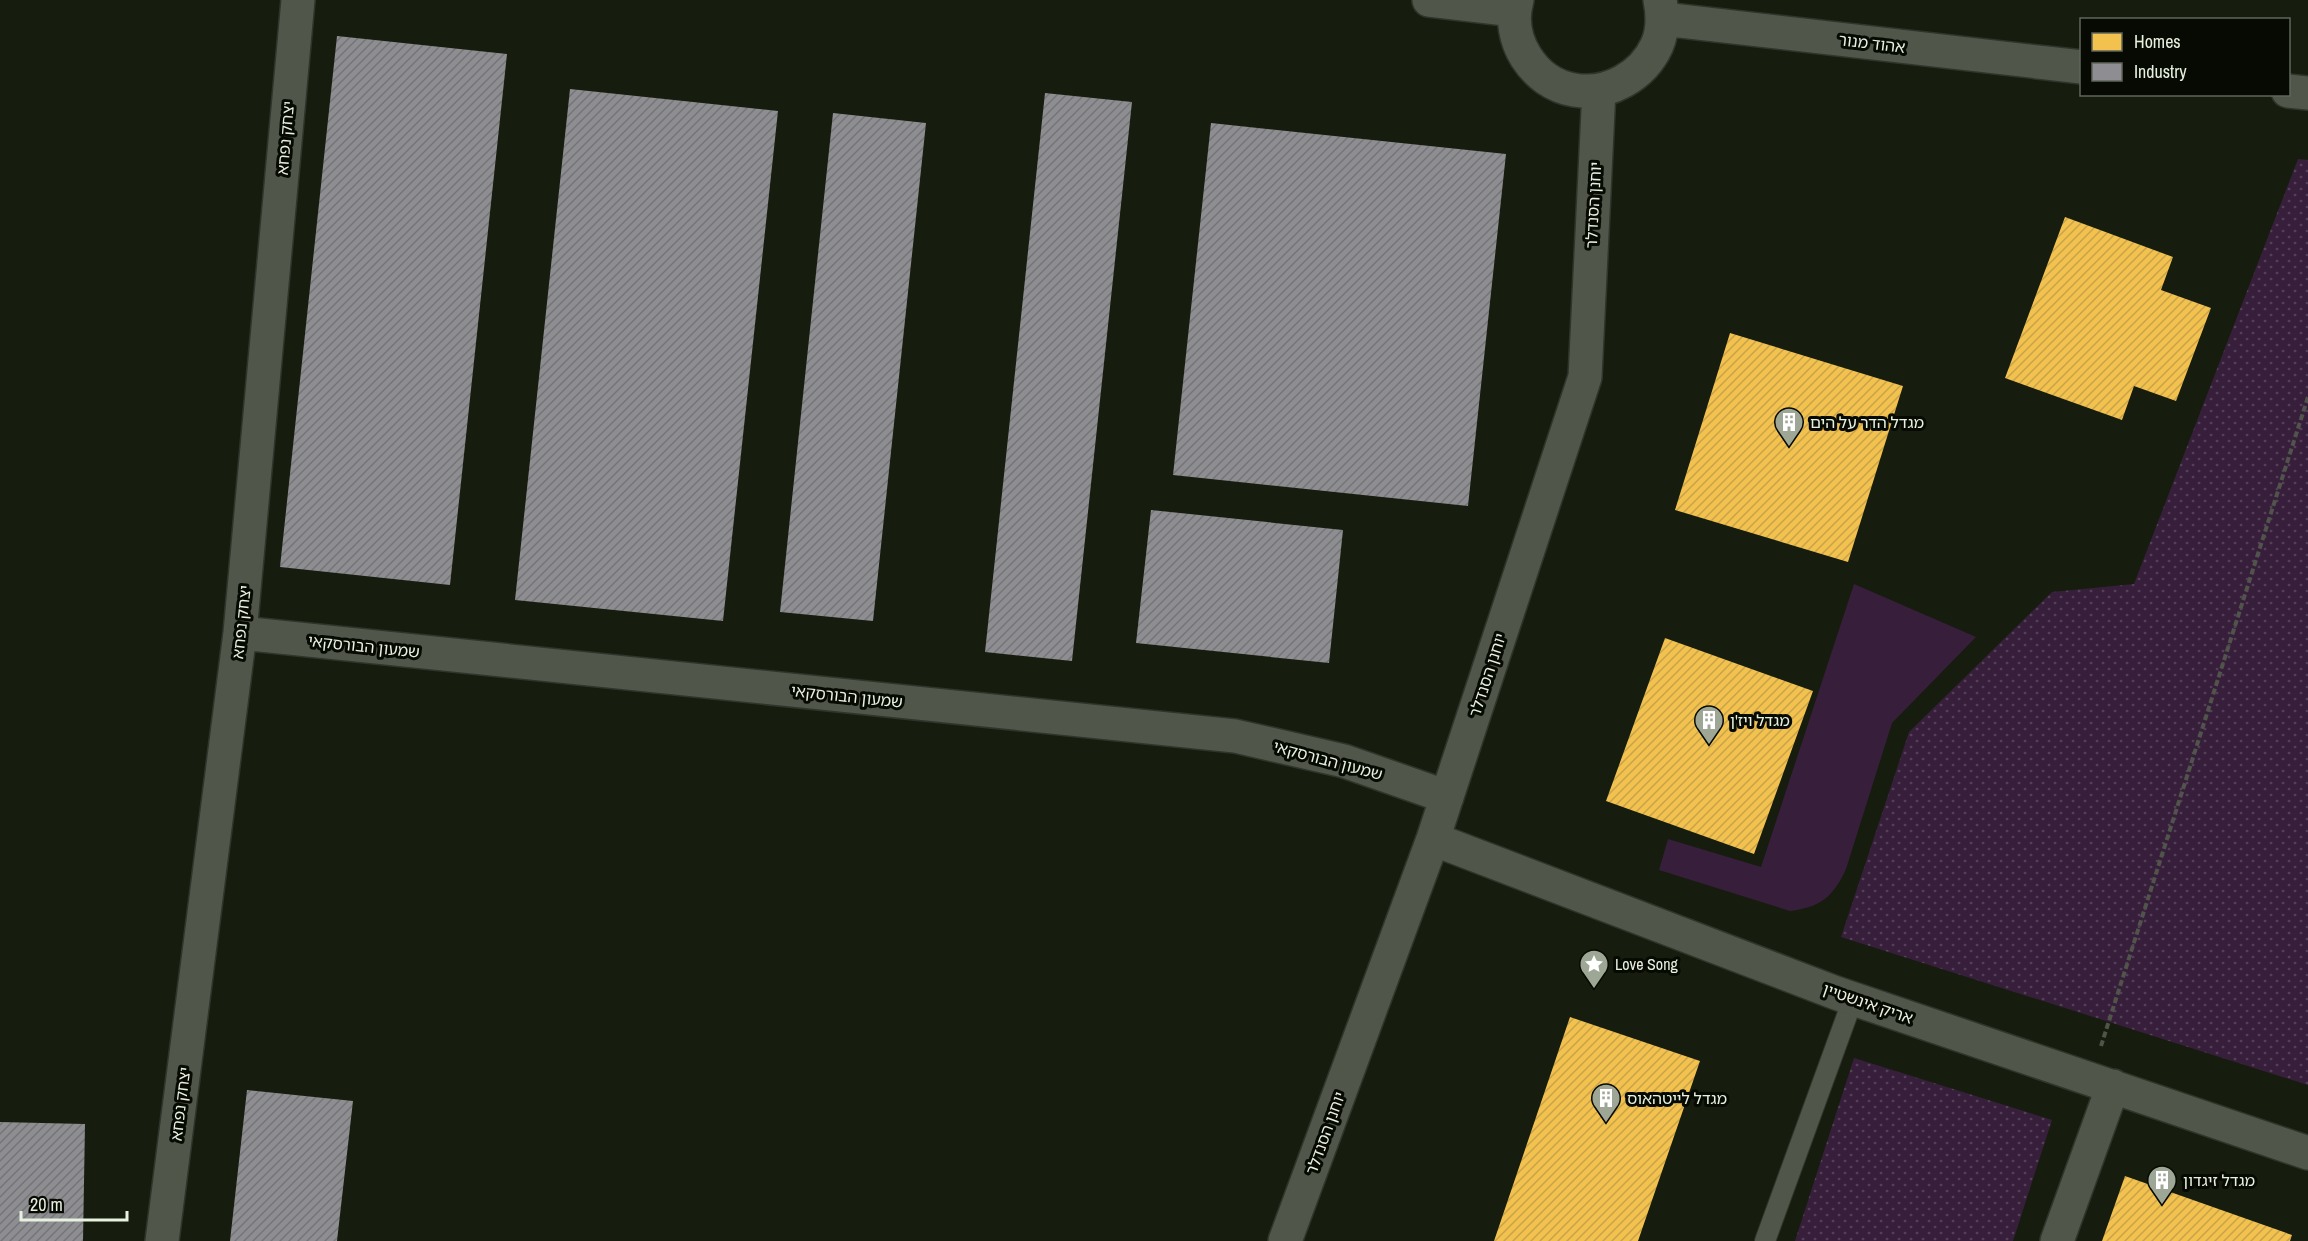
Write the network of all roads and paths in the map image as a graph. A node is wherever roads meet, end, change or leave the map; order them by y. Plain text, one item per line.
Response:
1 (298, 0) edge
2 (1428, 0) edge
3 (1515, 5) edge
4 (1662, 9) edge
5 (2080, 67) edge
6 (1599, 90) junction
7 (2290, 91) edge
8 (2308, 93) edge
9 (2308, 397) edge
10 (240, 633) junction
11 (1447, 797) junction
12 (1433, 839) junction
13 (1853, 999) junction
14 (2102, 1082) junction
15 (2308, 1153) edge
16 (162, 1241) edge
17 (1285, 1241) edge
18 (1766, 1241) edge
19 (2057, 1241) edge

1 - 10 street, יצחק נפחא
2 - 3 street
3 - 6 street
4 - 5 street, אהוד מנור
4 - 6 street
6 - 11 street, יוחנן הסנדלר
7 - 8 street
9 - 14 path
10 - 11 street, שמעון הבורסקאי
10 - 16 street, יצחק נפחא
11 - 12 street, יוחנן הסנדלר
12 - 13 street, אריק אינשטיין
12 - 17 street, יוחנן הסנדלר
13 - 14 street, אריק אינשטיין
13 - 18 lane
14 - 15 street, אריק אינשטיין
14 - 19 street

